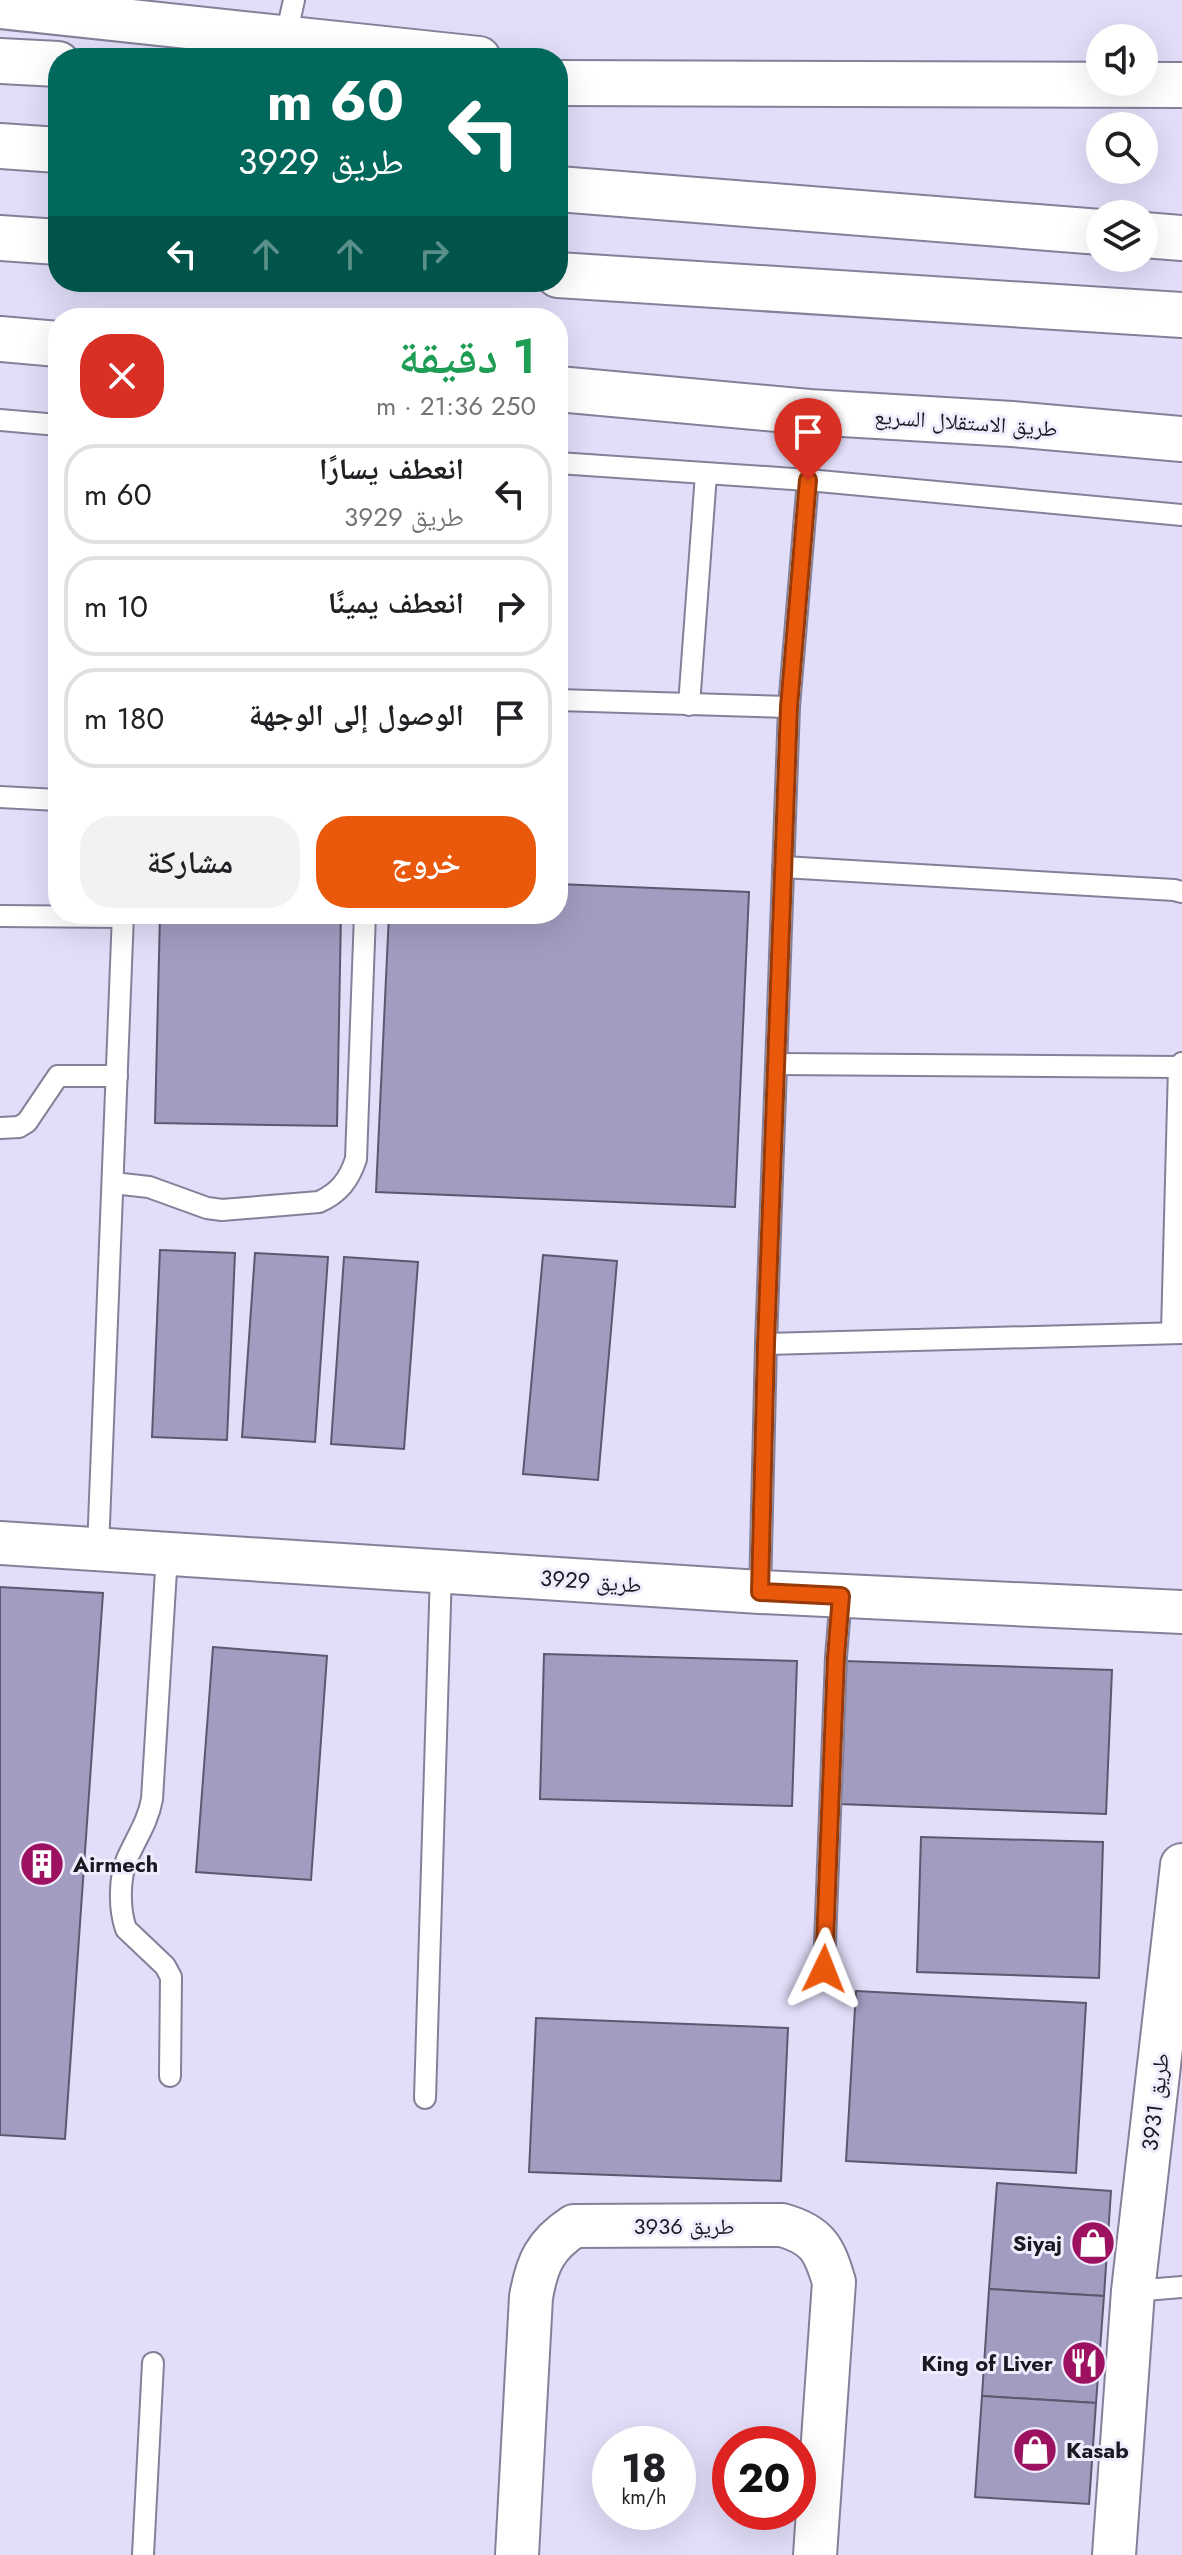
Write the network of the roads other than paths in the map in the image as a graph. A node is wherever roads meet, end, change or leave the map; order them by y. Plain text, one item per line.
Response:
1 (0, 7) edge
2 (290, 18) edge
3 (432, 48) edge
4 (0, 61) edge
5 (48, 63) edge
6 (570, 79) edge
7 (1182, 85) edge
8 (0, 146) edge
9 (48, 149) edge
10 (568, 190) edge
11 (1086, 231) edge
12 (1158, 236) edge
13 (0, 238) edge
14 (1182, 238) edge
15 (48, 241) edge
16 (568, 276) edge
17 (1182, 315) edge
18 (0, 339) edge
19 (48, 343) edge
20 (568, 390) edge
21 (0, 420) edge
22 (48, 424) edge
23 (1182, 439) edge
24 (568, 464) edge
25 (706, 474) junction
26 (808, 480) junction
27 (1182, 515) edge
28 (568, 700) edge
29 (689, 705) junction
30 (789, 707) junction
31 (0, 797) edge
32 (48, 799) edge
33 (783, 867) junction
34 (1182, 892) edge
35 (0, 916) edge
36 (48, 916) edge
37 (122, 924) edge
38 (365, 924) edge
39 (777, 1064) junction
40 (1180, 1065) edge
41 (117, 1076) junction
42 (0, 1128) edge
43 (113, 1183) junction
44 (1177, 1332) edge
45 (766, 1344) junction
46 (0, 1543) edge
47 (98, 1549) junction
48 (167, 1554) junction
49 (441, 1571) junction
50 (760, 1592) junction
51 (841, 1596) junction
52 (1182, 1612) edge
53 (1182, 1865) edge
54 (824, 1969) dead end
55 (170, 2076) dead end
56 (425, 2098) dead end
57 (1182, 2287) edge
58 (1133, 2291) junction
59 (153, 2363) dead end
60 (143, 2555) edge
61 (517, 2555) edge
62 (815, 2555) edge
63 (1114, 2555) edge

1 - 2 street
2 - 3 street
4 - 5 main road
6 - 7 main road
8 - 9 main road
10 - 11 main road
12 - 14 main road
13 - 15 main road
16 - 17 main road
18 - 19 main road
20 - 23 main road, طريق الاستقلال السريع
21 - 22 lane
24 - 25 lane
25 - 26 lane
25 - 29 lane
26 - 27 lane
26 - 30 lane
28 - 29 lane
29 - 30 lane
30 - 33 lane
31 - 32 lane
33 - 34 lane
33 - 39 lane
35 - 36 lane
37 - 41 lane
38 - 43 lane
39 - 40 lane
39 - 45 lane
40 - 44 lane
41 - 42 lane
41 - 43 lane
43 - 47 lane
44 - 45 lane
45 - 50 lane
46 - 47 street, طريق 3929
47 - 48 street, طريق 3929
48 - 49 street, طريق 3929
48 - 55 lane
49 - 50 street, طريق 3929
49 - 56 lane
50 - 51 street, طريق 3929
51 - 52 street, طريق 3929
51 - 54 lane
53 - 58 street, طريق 3931
57 - 58 lane
58 - 63 street, طريق 3931
59 - 60 lane
61 - 62 street, طريق 3936

